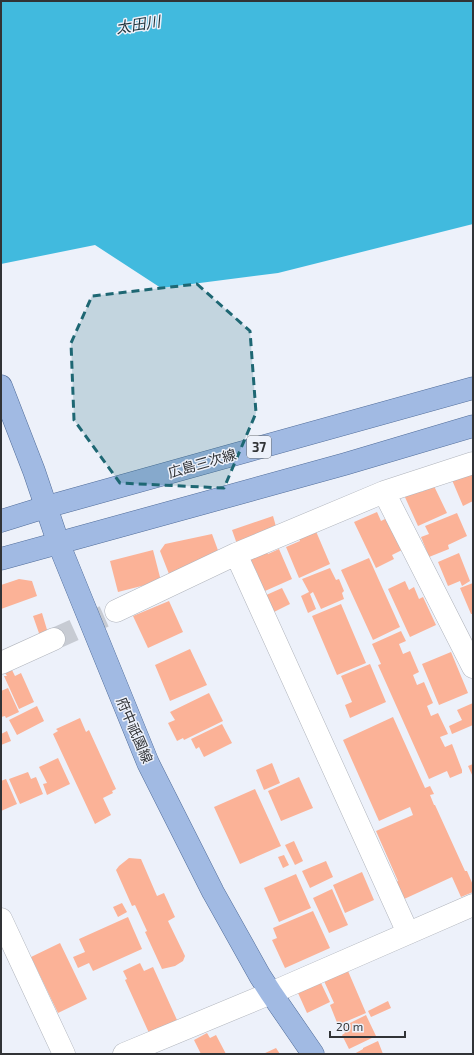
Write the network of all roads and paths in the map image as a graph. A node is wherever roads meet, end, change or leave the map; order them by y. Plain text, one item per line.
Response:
1 (1, 386) edge
2 (473, 388) edge
3 (473, 426) edge
4 (473, 463) edge
5 (384, 492) junction
6 (46, 506) junction
7 (1, 521) edge
8 (58, 542) junction
9 (236, 554) junction
10 (1, 559) edge
11 (116, 612) tunnel mouth
12 (54, 638) tunnel mouth
13 (1, 662) edge
14 (473, 667) edge
15 (473, 905) edge
16 (1, 919) edge
17 (408, 933) junction
18 (270, 994) junction
19 (131, 1053) edge
20 (64, 1054) edge
21 (313, 1054) edge

1 - 6 main road, 府中祇園線
2 - 6 main road, 広島三次線 / 37
3 - 8 main road
4 - 5 street
5 - 9 street
5 - 14 street
6 - 7 main road, 広島三次線 / 37
6 - 8 main road, 府中祇園線
8 - 10 main road
8 - 18 main road, 府中祇園線
9 - 11 street
9 - 17 street
12 - 13 street
15 - 17 street
16 - 20 street
17 - 18 street
18 - 19 street
18 - 21 main road, 府中祇園線

